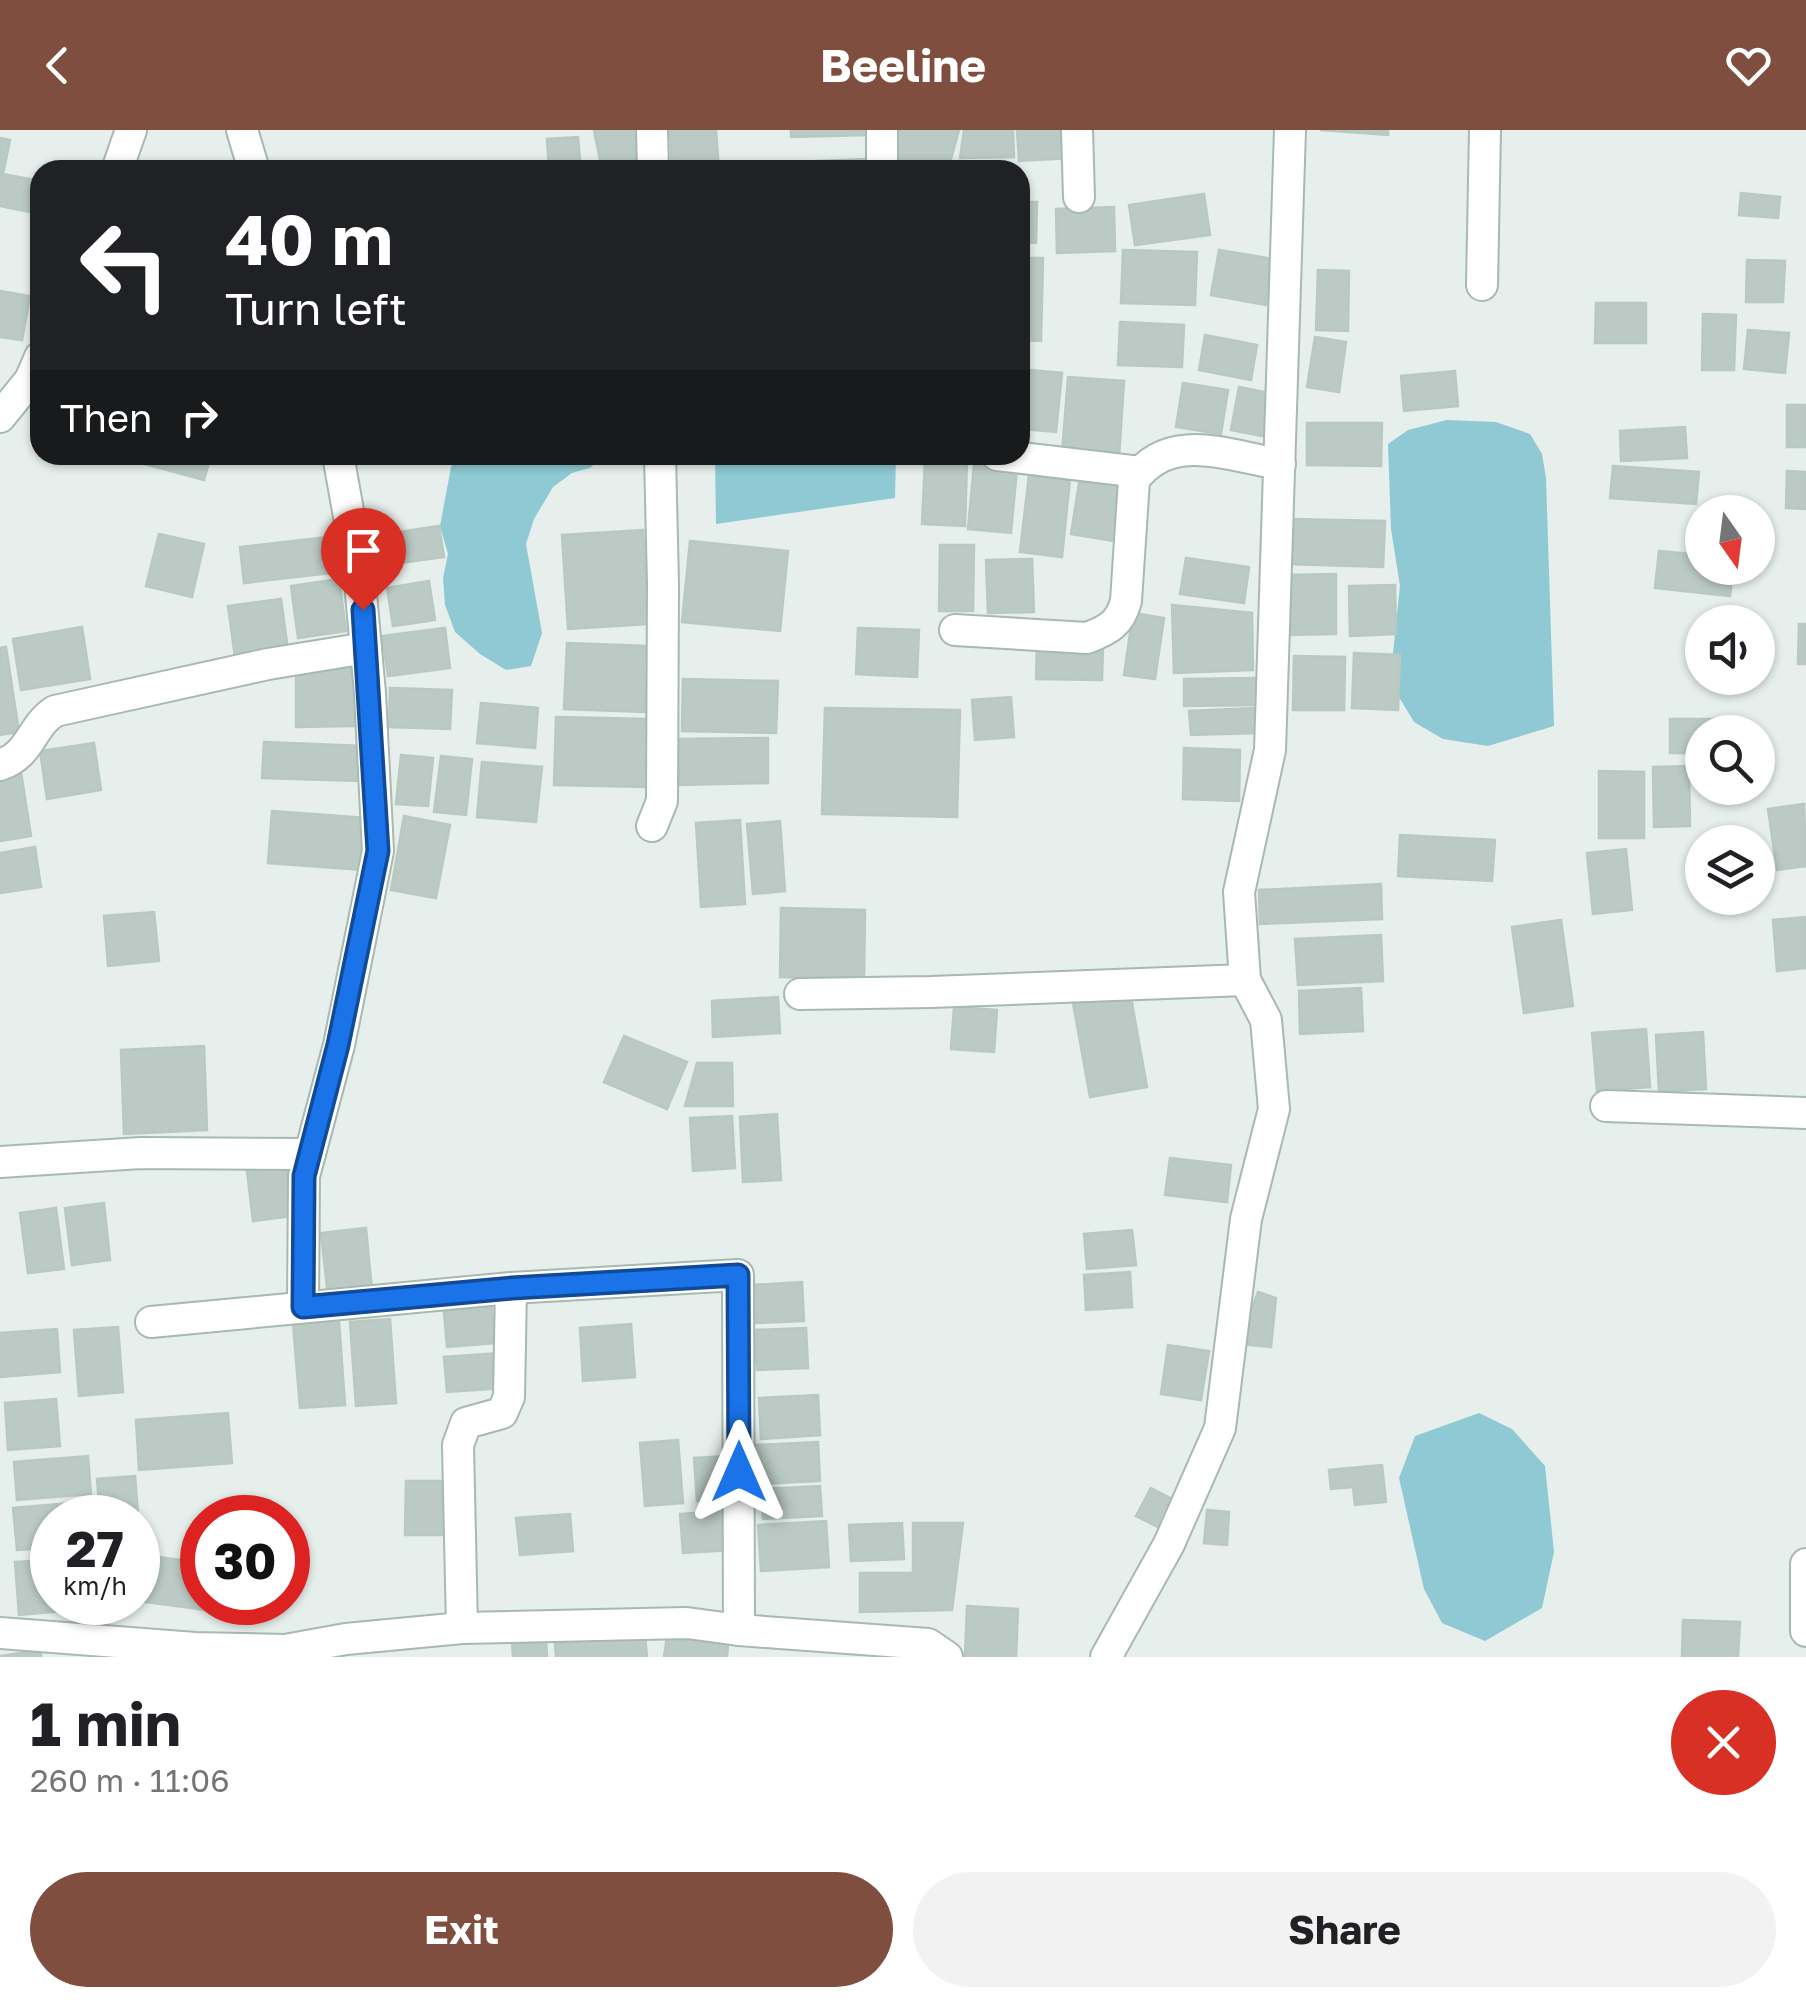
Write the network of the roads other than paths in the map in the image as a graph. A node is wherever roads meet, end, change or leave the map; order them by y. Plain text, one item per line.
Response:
1 (131, 130) edge
2 (242, 130) edge
3 (652, 130) edge
4 (882, 130) edge
5 (1077, 130) edge
6 (1290, 130) edge
7 (1485, 130) edge
8 (121, 160) edge
9 (251, 160) edge
10 (654, 160) edge
11 (882, 160) edge
12 (1079, 196) dead end
13 (1482, 285) dead end
14 (30, 380) edge
15 (0, 417) edge
16 (1030, 459) edge
17 (1280, 464) junction
18 (340, 465) edge
19 (660, 465) edge
20 (1140, 472) junction
21 (955, 630) dead end
22 (366, 648) junction
23 (0, 765) edge
24 (652, 826) dead end
25 (1245, 980) junction
26 (800, 994) dead end
27 (1606, 1106) dead end
28 (1806, 1114) edge
29 (310, 1154) junction
30 (0, 1162) edge
31 (512, 1288) junction
32 (303, 1307) junction
33 (150, 1322) dead end
34 (1806, 1564) edge
35 (462, 1628) junction
36 (740, 1630) junction
37 (1806, 1631) edge
38 (0, 1633) edge
39 (947, 1657) edge
40 (1106, 1657) edge

1 - 8 street
2 - 9 street
3 - 10 street
4 - 11 street
5 - 12 street
6 - 17 street
7 - 13 street
14 - 15 street
16 - 20 street
17 - 20 street
17 - 25 street
18 - 22 street
19 - 24 street
20 - 21 street
22 - 23 street
22 - 29 street
25 - 26 street
25 - 40 street
27 - 28 street
29 - 30 street
29 - 32 street
31 - 32 street
31 - 35 street
31 - 36 street
32 - 33 street
34 - 37 street
35 - 36 street
35 - 38 street
36 - 39 street

